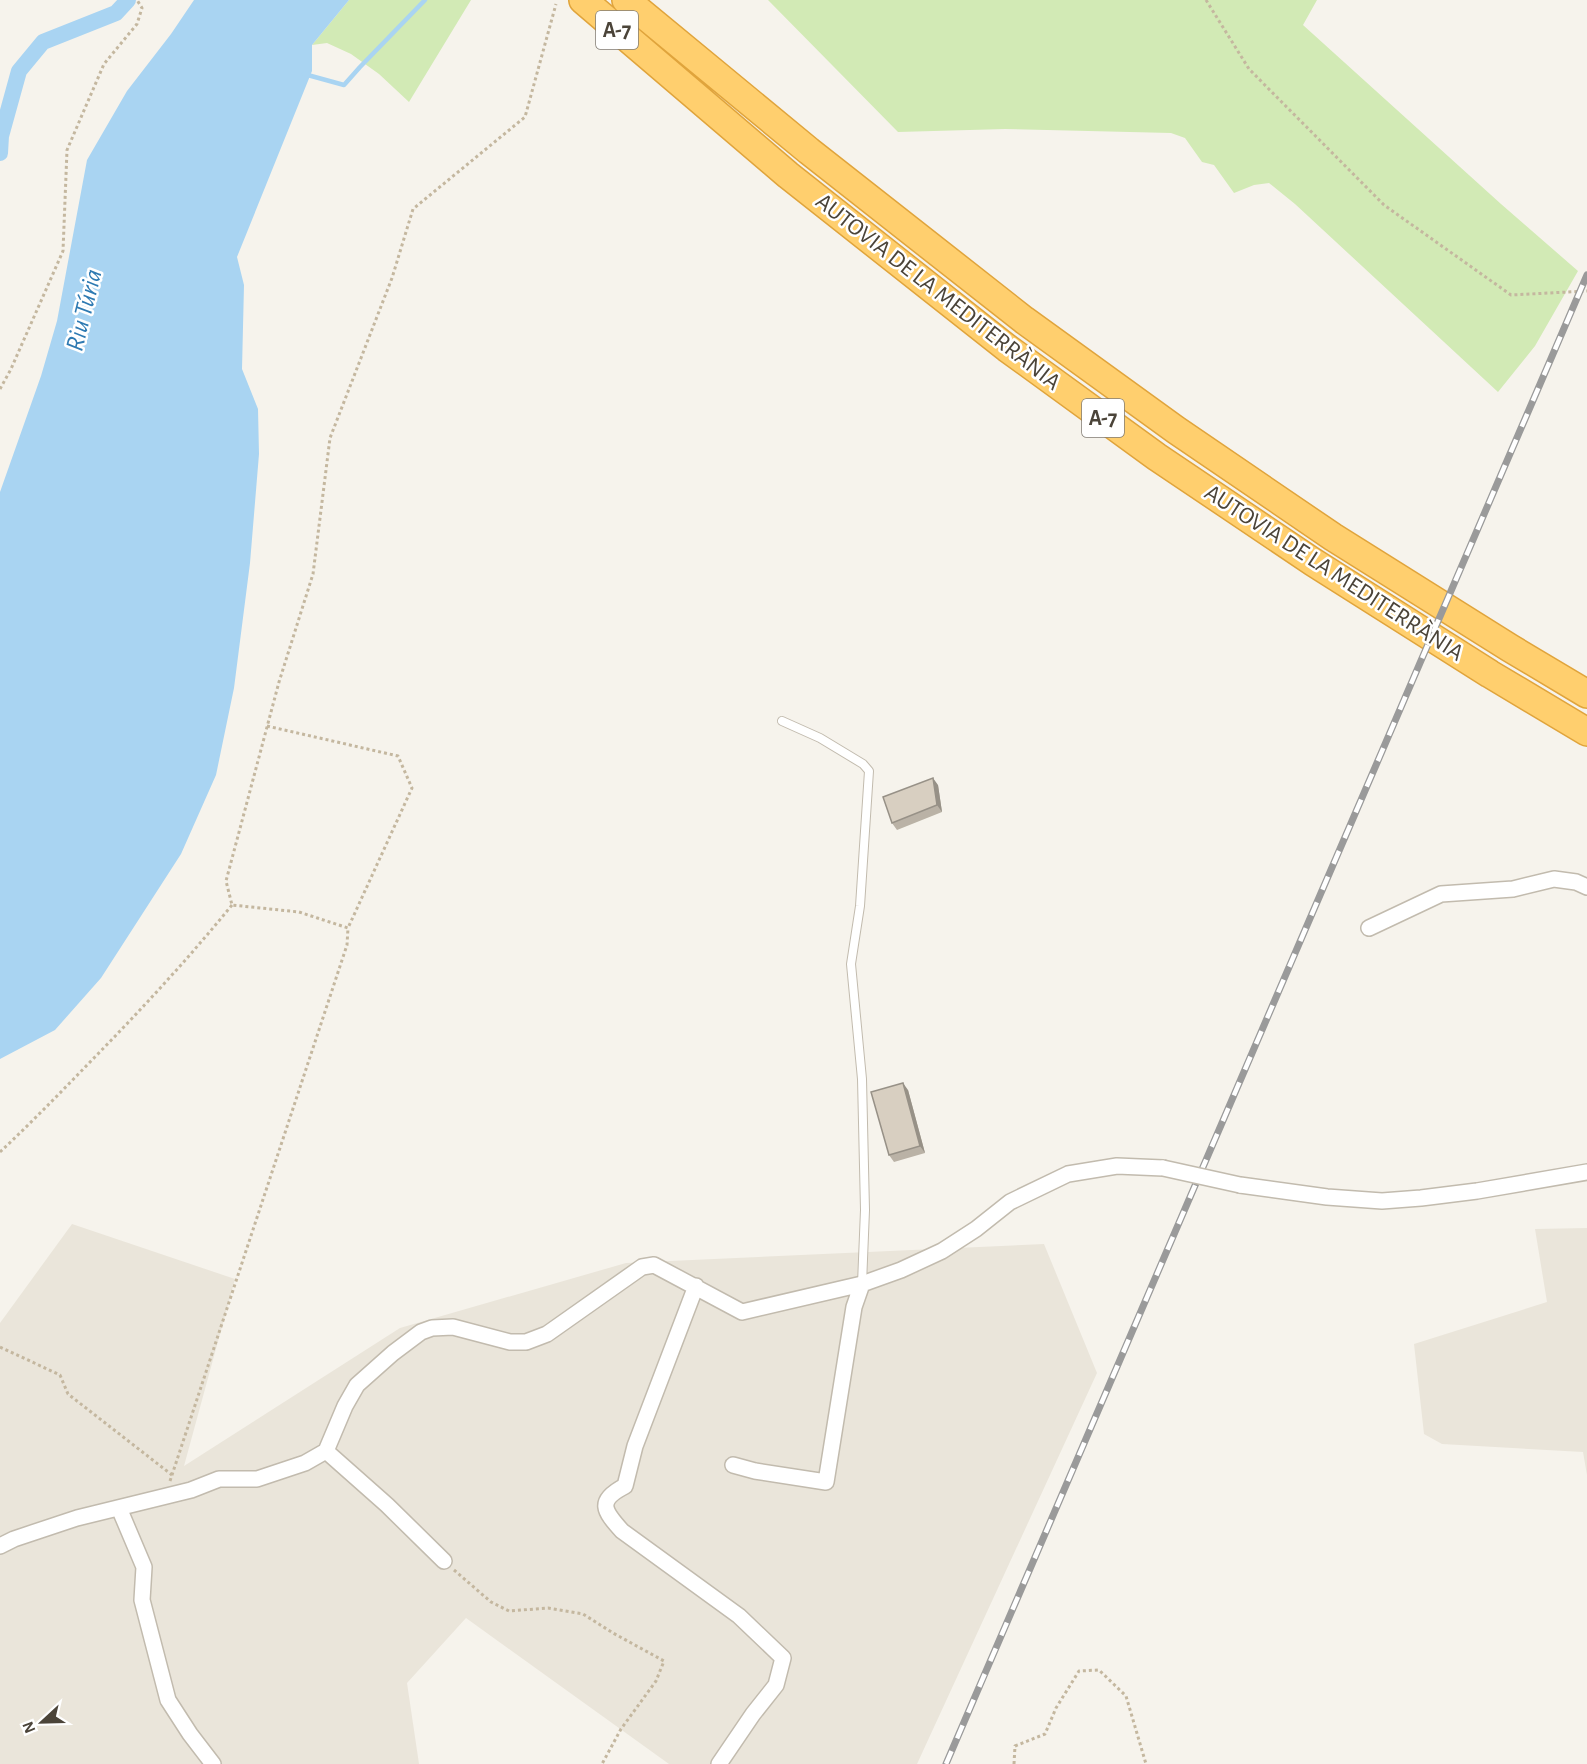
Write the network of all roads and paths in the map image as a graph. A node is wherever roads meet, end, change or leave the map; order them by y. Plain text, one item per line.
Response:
1 (138, 0) edge
2 (583, 0) edge
3 (626, 0) edge
4 (1206, 0) edge
5 (556, 4) dead end
6 (1587, 291) edge
7 (0, 389) edge
8 (1587, 694) edge
9 (782, 721) dead end
10 (267, 726) junction
11 (1587, 732) edge
12 (1587, 887) edge
13 (232, 905) junction
14 (348, 928) junction
15 (1369, 928) dead end
16 (0, 1152) edge
17 (1587, 1172) edge
18 (862, 1284) junction
19 (696, 1286) junction
20 (0, 1347) edge
21 (326, 1451) junction
22 (733, 1465) dead end
23 (172, 1475) junction
24 (165, 1497) junction
25 (119, 1508) junction
26 (0, 1546) edge
27 (444, 1561) joint
28 (213, 1764) edge
29 (602, 1764) edge
30 (719, 1764) edge
31 (1014, 1764) edge
32 (1146, 1764) edge

1 - 7 path
2 - 11 highway, AUTOVIA DE LA MEDITERRÀNIA / A-7
3 - 8 highway, AUTOVIA DE LA MEDITERRÀNIA / A-7
4 - 6 path
5 - 10 path
9 - 18 lane
10 - 13 path
10 - 14 path
12 - 15 street
13 - 14 path
13 - 16 path
14 - 23 path
17 - 18 street, bridge
18 - 19 street
18 - 22 street
19 - 21 street
19 - 30 street
20 - 23 path
21 - 24 street
21 - 27 street
23 - 24 path
24 - 25 street
25 - 26 street
25 - 28 street
27 - 29 path
31 - 32 path

